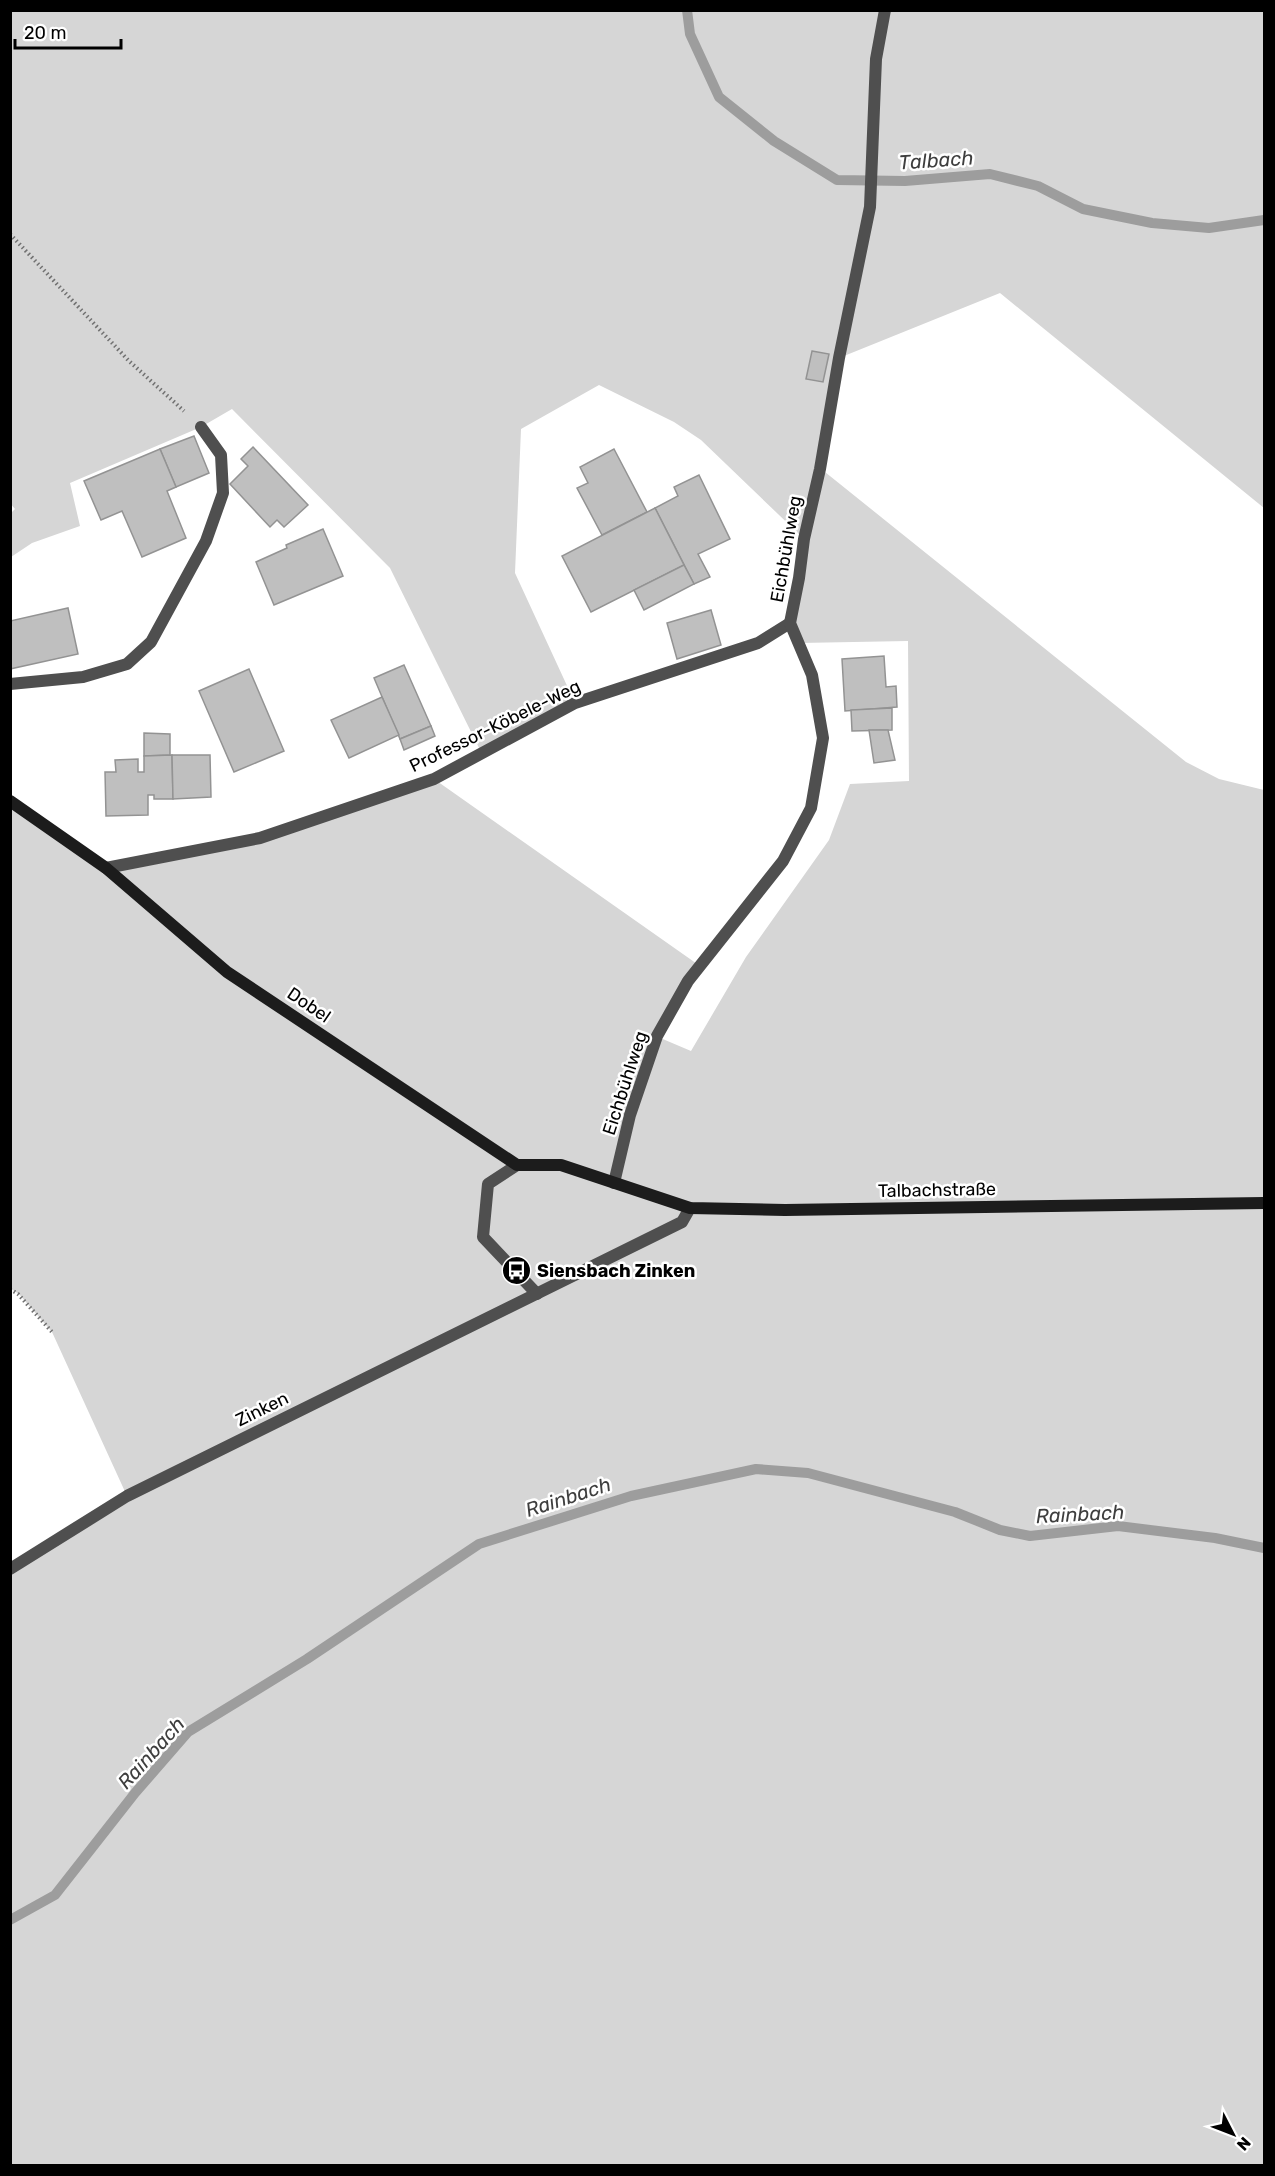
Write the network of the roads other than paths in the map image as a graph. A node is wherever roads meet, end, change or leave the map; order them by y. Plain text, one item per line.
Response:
1 (885, 10) edge
2 (201, 427) road end
3 (790, 623) junction
4 (10, 684) edge
5 (10, 801) edge
6 (106, 868) junction
7 (517, 1165) junction
8 (614, 1183) junction
9 (1264, 1203) edge
10 (690, 1208) junction
11 (537, 1294) junction
12 (10, 1569) edge

1 - 3 street, Eichbühlweg
2 - 4 street
3 - 6 street, Professor-Köbele-Weg
3 - 8 street, Eichbühlweg
5 - 6 street, Dobel
6 - 7 street, Dobel
7 - 8 street
7 - 11 street
8 - 10 street, Talbachstraße
9 - 10 street, Talbachstraße
10 - 11 street, Zinken
11 - 12 street, Zinken

